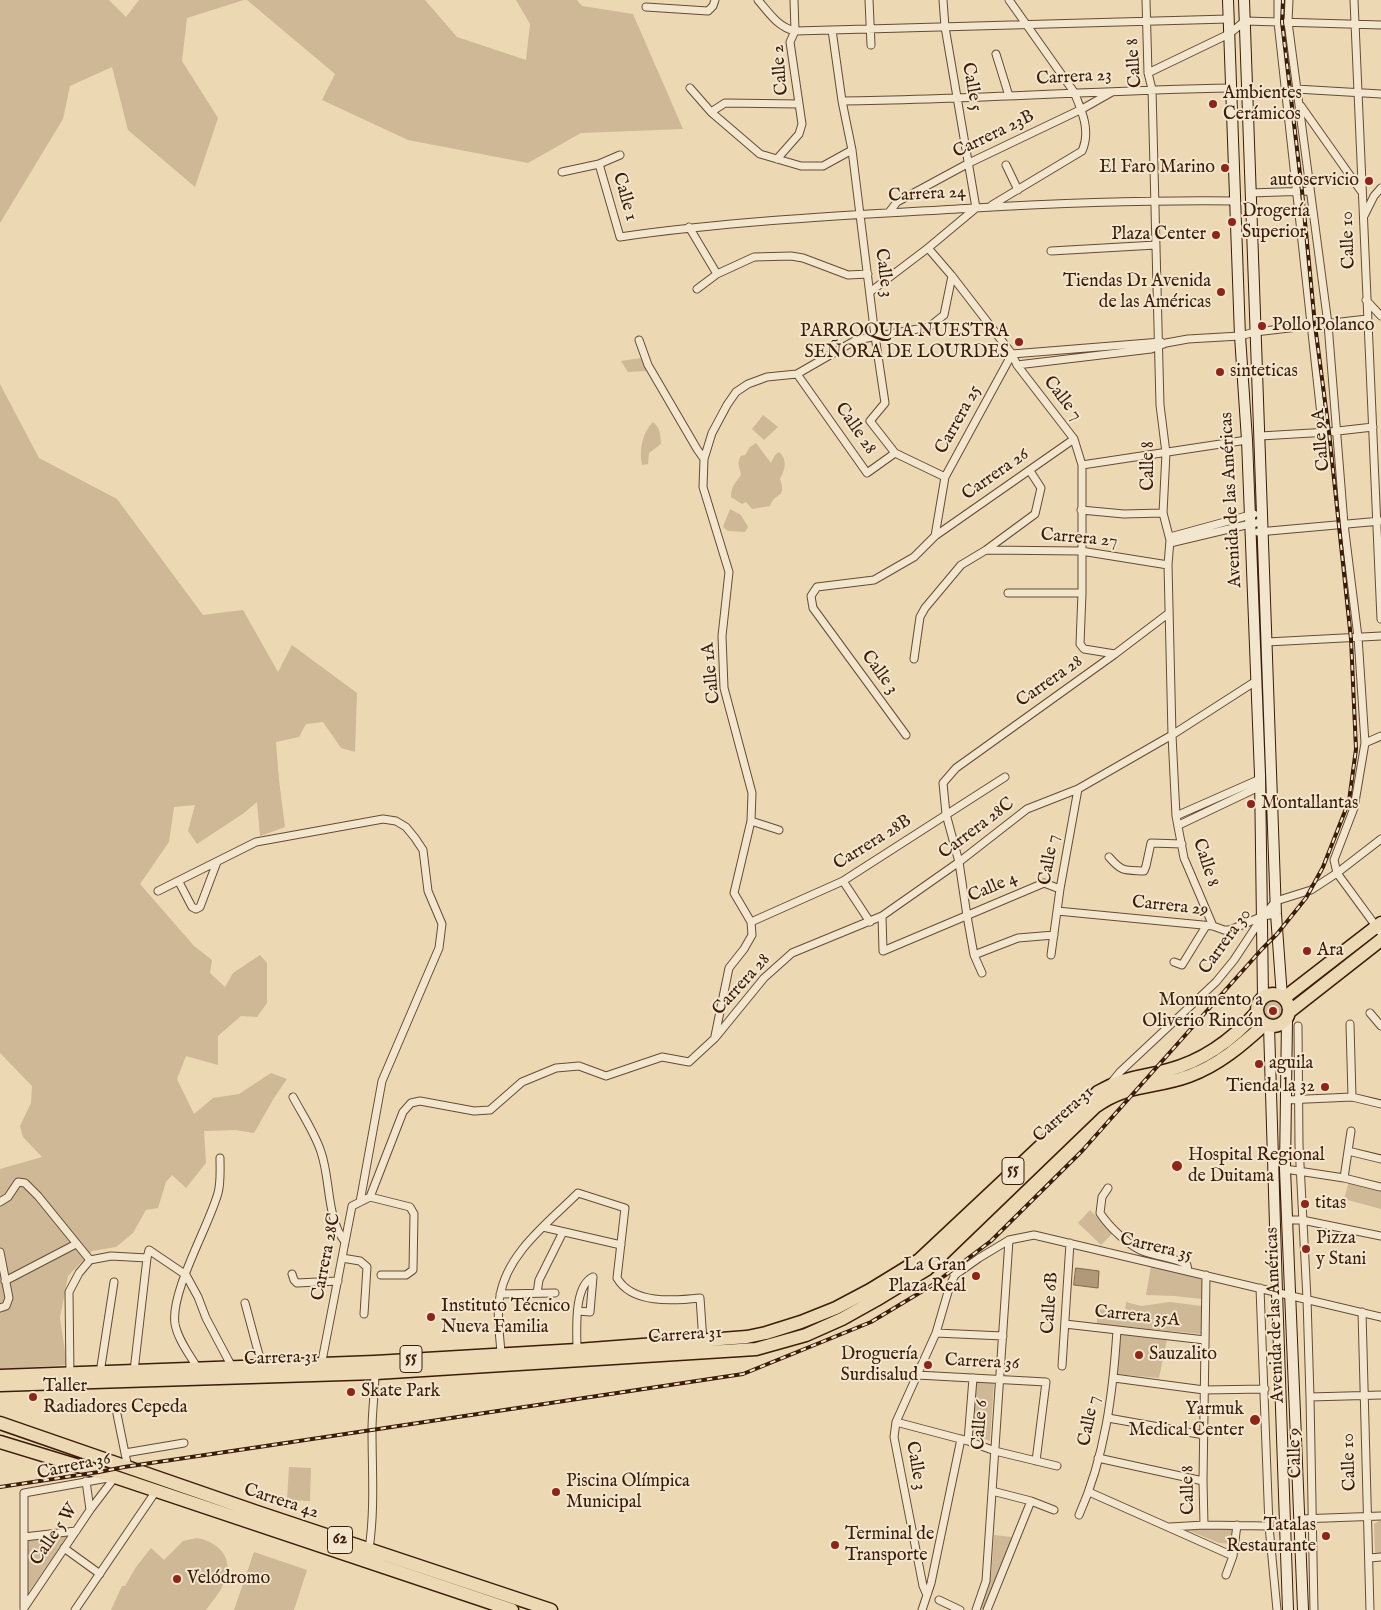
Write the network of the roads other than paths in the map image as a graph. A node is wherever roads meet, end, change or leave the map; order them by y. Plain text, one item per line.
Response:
1 (715, 0) edge
2 (758, 0) edge
3 (794, 0) edge
4 (869, 0) edge
5 (943, 0) edge
6 (1008, 0) edge
7 (1146, 0) edge
8 (1228, 0) edge
9 (1244, 0) edge
10 (1278, 0) edge
11 (1289, 0) edge
12 (1354, 0) edge
13 (646, 7) dead end
14 (1228, 19) junction
15 (1147, 21) junction
16 (1245, 21) junction
17 (1278, 22) junction
18 (1288, 22) junction
19 (1026, 24) junction
20 (1355, 24) junction
21 (1381, 25) edge
22 (945, 27) junction
23 (870, 29) junction
24 (832, 30) junction
25 (795, 31) junction
26 (1229, 34) junction
27 (871, 45) dead end
28 (996, 54) dead end
29 (1148, 72) junction
30 (690, 88) dead end
31 (1232, 88) junction
32 (1152, 89) junction
33 (1114, 90) junction
34 (1296, 90) junction
35 (1074, 92) junction
36 (1357, 93) junction
37 (1381, 94) edge
38 (1009, 96) junction
39 (958, 97) junction
40 (842, 101) junction
41 (799, 104) junction
42 (1300, 104) junction
43 (1082, 109) junction
44 (711, 112) junction
45 (1248, 132) junction
46 (1234, 133) junction
47 (852, 150) junction
48 (620, 156) dead end
49 (777, 159) junction
50 (969, 163) junction
51 (599, 164) junction
52 (1006, 165) dead end
53 (562, 172) dead end
54 (1381, 188) edge
55 (1018, 190) junction
56 (1310, 191) junction
57 (1361, 191) junction
58 (1297, 192) junction
59 (1250, 194) junction
60 (1155, 200) junction
61 (1236, 201) junction
62 (991, 206) junction
63 (976, 208) junction
64 (890, 211) junction
65 (860, 213) junction
66 (1364, 217) junction
67 (689, 227) junction
68 (620, 237) joint
69 (1156, 245) junction
70 (928, 248) junction
71 (1051, 251) dead end
72 (717, 274) junction
73 (868, 274) junction
74 (952, 276) junction
75 (697, 289) dead end
76 (870, 292) junction
77 (1366, 300) junction
78 (1381, 316) edge
79 (1368, 319) junction
80 (1328, 324) junction
81 (1312, 326) junction
82 (1255, 332) junction
83 (875, 336) junction
84 (1240, 336) junction
85 (639, 340) dead end
86 (1161, 343) junction
87 (1012, 354) junction
88 (1017, 365) junction
89 (798, 374) junction
90 (1381, 420) edge
91 (1373, 425) junction
92 (1335, 431) junction
93 (1323, 433) junction
94 (1260, 436) junction
95 (1074, 439) junction
96 (1247, 440) junction
97 (895, 453) junction
98 (1166, 453) junction
99 (704, 459) junction
100 (1082, 465) junction
101 (1030, 471) junction
102 (1381, 475) edge
103 (945, 477) junction
104 (1374, 479) junction
105 (1081, 510) junction
106 (1163, 513) junction
107 (1262, 522) junction
108 (1378, 522) edge
109 (1250, 523) junction
110 (1344, 524) junction
111 (935, 536) junction
112 (1170, 540) junction
113 (986, 550) junction
114 (1081, 551) junction
115 (1168, 565) junction
116 (1008, 593) dead end
117 (1082, 597) junction
118 (1169, 613) junction
119 (1381, 619) edge
120 (1381, 636) edge
121 (1358, 637) junction
122 (1267, 642) junction
123 (1115, 654) junction
124 (914, 660) dead end
125 (1256, 681) junction
126 (1268, 696) junction
127 (1257, 697) junction
128 (1172, 735) junction
129 (906, 736) dead end
130 (1381, 736) edge
131 (1365, 743) junction
132 (1272, 774) junction
133 (1005, 777) dead end
134 (1260, 780) junction
135 (1078, 790) junction
136 (946, 814) junction
137 (1176, 816) junction
138 (750, 821) junction
139 (1179, 825) junction
140 (779, 830) dead end
141 (1381, 839) edge
142 (1182, 844) junction
143 (1109, 857) dead end
144 (217, 862) junction
145 (959, 862) junction
146 (1337, 874) junction
147 (843, 881) junction
148 (178, 882) junction
149 (1060, 889) junction
150 (158, 891) dead end
151 (1276, 900) junction
152 (1057, 911) junction
153 (1276, 914) junction
154 (882, 916) junction
155 (967, 916) junction
156 (1263, 916) junction
157 (751, 922) junction
158 (870, 922) junction
159 (1209, 926) junction
160 (1379, 928) edge
161 (1054, 935) junction
162 (1381, 940) edge
163 (792, 953) joint
164 (974, 955) junction
165 (1051, 955) dead end
166 (1174, 962) dead end
167 (982, 973) dead end
168 (1283, 997) junction
169 (1263, 998) junction
170 (1257, 1012) junction
171 (1370, 1013) dead end
172 (1291, 1019) junction
173 (1350, 1024) dead end
174 (1267, 1025) junction
175 (1381, 1026) edge
176 (715, 1038) junction
177 (1110, 1085) junction
178 (293, 1096) dead end
179 (1352, 1098) junction
180 (1285, 1100) junction
181 (1299, 1100) junction
182 (1381, 1104) edge
183 (1351, 1131) dead end
184 (1299, 1145) junction
185 (1285, 1147) junction
186 (1348, 1151) junction
187 (220, 1158) dead end
188 (1381, 1159) edge
189 (1285, 1169) junction
190 (1300, 1171) junction
191 (1344, 1178) junction
192 (1380, 1187) edge
193 (1108, 1188) dead end
194 (370, 1197) junction
195 (0, 1202) edge
196 (360, 1202) junction
197 (1288, 1220) junction
198 (1302, 1220) junction
199 (544, 1227) junction
200 (564, 1232) junction
201 (948, 1232) junction
202 (1381, 1236) edge
203 (1009, 1240) junction
204 (345, 1242) junction
205 (1070, 1243) junction
206 (76, 1244) junction
207 (621, 1246) junction
208 (0, 1256) edge
209 (940, 1256) junction
210 (147, 1258) junction
211 (342, 1258) junction
212 (90, 1260) junction
213 (1188, 1271) junction
214 (292, 1274) dead end
215 (186, 1275) junction
216 (381, 1275) dead end
217 (955, 1275) junction
218 (1206, 1275) junction
219 (5, 1281) junction
220 (338, 1281) junction
221 (114, 1282) dead end
222 (1260, 1288) junction
223 (1277, 1292) junction
224 (537, 1293) junction
225 (555, 1293) dead end
226 (500, 1294) junction
227 (1291, 1295) junction
228 (1307, 1299) junction
229 (245, 1303) dead end
230 (0, 1308) edge
231 (578, 1311) junction
232 (1362, 1312) junction
233 (364, 1314) dead end
234 (1381, 1317) edge
235 (1065, 1324) junction
236 (1117, 1330) junction
237 (936, 1333) junction
238 (1002, 1336) junction
239 (1205, 1340) junction
240 (703, 1341) junction
241 (577, 1350) junction
242 (501, 1354) junction
243 (262, 1366) junction
244 (1062, 1366) dead end
245 (232, 1367) junction
246 (375, 1367) junction
247 (199, 1369) junction
248 (321, 1370) junction
249 (134, 1371) junction
250 (100, 1373) junction
251 (917, 1375) junction
252 (0, 1376) edge
253 (71, 1378) junction
254 (973, 1378) junction
255 (1114, 1378) junction
256 (55, 1379) junction
257 (1000, 1379) junction
258 (0, 1385) edge
259 (1265, 1389) junction
260 (1204, 1390) junction
261 (1363, 1395) junction
262 (1381, 1395) edge
263 (1310, 1397) junction
264 (117, 1414) dead end
265 (1108, 1418) junction
266 (896, 1422) junction
267 (0, 1423) edge
268 (1204, 1435) junction
269 (965, 1440) junction
270 (0, 1442) edge
271 (184, 1443) dead end
272 (995, 1451) junction
273 (125, 1453) junction
274 (1098, 1458) junction
275 (1036, 1461) junction
276 (1058, 1466) dead end
277 (128, 1468) junction
278 (115, 1477) junction
279 (86, 1481) junction
280 (1203, 1481) junction
281 (156, 1491) junction
282 (992, 1492) junction
283 (1089, 1492) junction
284 (1031, 1501) junction
285 (90, 1510) junction
286 (1054, 1510) dead end
287 (1079, 1515) dead end
288 (1367, 1516) junction
289 (1381, 1516) edge
290 (1313, 1518) junction
291 (1300, 1519) junction
292 (1204, 1525) junction
293 (1237, 1525) junction
294 (1269, 1526) junction
295 (1168, 1528) junction
296 (76, 1531) junction
297 (24, 1537) junction
298 (64, 1548) junction
299 (369, 1549) junction
300 (1233, 1556) junction
301 (1370, 1558) junction
302 (1381, 1558) edge
303 (100, 1574) junction
304 (1226, 1575) dead end
305 (927, 1595) junction
306 (940, 1600) dead end
307 (23, 1609) edge
308 (74, 1610) edge
309 (512, 1610) edge
310 (552, 1610) edge
311 (922, 1610) edge
312 (960, 1610) edge
313 (976, 1610) edge
314 (987, 1610) edge
315 (1277, 1610) edge
316 (1288, 1610) edge
317 (1303, 1610) edge
318 (1314, 1610) edge
319 (1370, 1610) edge

1 - 13 street
2 - 25 street, Calle 2
3 - 25 street
4 - 23 street
5 - 22 street, Calle 5
6 - 19 street
7 - 15 street, Calle 8
8 - 14 main road, Avenida de las Américas
9 - 16 main road, Avenida de las Américas
10 - 17 street, Calle 9A
11 - 18 street, Calle 9A
12 - 20 street, Calle 10
14 - 15 street
14 - 26 main road, Avenida de las Américas
15 - 19 street
15 - 29 street, Calle 8
16 - 17 street
16 - 26 street
16 - 45 main road, Avenida de las Américas
17 - 18 street
17 - 58 street, Calle 9A
18 - 20 street
18 - 34 street, Calle 9A
19 - 22 street
19 - 35 street
20 - 21 street
20 - 36 street, Calle 10
22 - 23 street
22 - 39 street, Calle 5
23 - 24 street
23 - 27 street
24 - 25 street
24 - 40 street, Calle 3
25 - 41 street, Calle 2
26 - 29 street
26 - 31 main road, Avenida de las Américas
28 - 38 street
29 - 32 street, Calle 8
30 - 44 street
31 - 32 street, Carrera 23
31 - 46 main road, Avenida de las Américas
32 - 33 street, Carrera 23
32 - 60 street, Calle 8
33 - 35 street, Carrera 23
33 - 43 street, Carrera 23B
34 - 36 street
34 - 42 street, Calle 9A
35 - 38 street, Carrera 23
35 - 43 street
36 - 37 street
36 - 57 street, Calle 10
38 - 39 street, Carrera 23
39 - 40 street, Carrera 23
39 - 50 street, Calle 5
40 - 47 street, Calle 3
41 - 44 street
41 - 49 street, Calle 2
42 - 56 street, Calle 9A
42 - 57 street
43 - 50 street, Carrera 23B
43 - 55 street
44 - 49 street
45 - 46 main road
45 - 59 main road, Avenida de las Américas
46 - 61 main road, Avenida de las Américas
47 - 49 street
47 - 65 street, Calle 3
48 - 51 street, Calle 1
50 - 63 street, Calle 5
50 - 64 street, Carrera 23B
51 - 53 street, Calle 1
51 - 68 street, Calle 1
52 - 55 street
54 - 66 street
55 - 62 street
56 - 58 street
56 - 80 street, Calle 9A
57 - 66 street, Calle 10
58 - 59 street
58 - 81 street, Calle 9A
59 - 82 main road, Avenida de las Américas
60 - 61 street, Carrera 24
60 - 62 street, Carrera 24
60 - 69 street, Calle 8
61 - 84 main road, Avenida de las Américas
62 - 63 street, Carrera 24
63 - 64 street, Carrera 24
63 - 70 street
64 - 65 street, Carrera 24
65 - 67 street, Carrera 24
65 - 73 street, Calle 3
66 - 77 street, Calle 10
67 - 68 street, Carrera 24
67 - 72 street
69 - 71 street
69 - 86 street, Calle 8
70 - 74 street, Calle 7
70 - 76 street
72 - 73 street
72 - 75 street
73 - 76 street, Calle 3
74 - 83 street
74 - 87 street, Calle 7
76 - 83 street, Calle 3
77 - 78 street
77 - 79 street, Calle 10
79 - 80 street
79 - 91 street, Calle 10
80 - 81 street
80 - 92 street, Calle 9A
81 - 82 street
81 - 93 street, Calle 9A
82 - 84 street
82 - 94 main road, Avenida de las Américas
83 - 89 street
83 - 97 street, Calle 3
84 - 86 street
84 - 96 main road, Avenida de las Américas
85 - 99 street
86 - 87 street
86 - 88 street
86 - 98 street, Calle 8
87 - 88 street, Calle 7
87 - 103 street, Carrera 25
88 - 95 street, Calle 7
89 - 97 street, Calle 28
89 - 99 street, Calle 1A
90 - 91 street
91 - 92 street
91 - 104 street, Calle 10
92 - 93 street
92 - 110 street, Calle 9A
93 - 94 street
94 - 107 main road, Avenida de las Américas
95 - 100 street, Calle 7
95 - 101 street, Carrera 26
96 - 98 street
96 - 109 main road, Avenida de las Américas
97 - 103 street, Calle 3
98 - 100 street
98 - 106 street, Calle 8
99 - 138 street, Calle 1A
100 - 105 street, Calle 7
101 - 111 street, Carrera 26
101 - 113 street, Carrera 27
102 - 104 street
103 - 111 street, Carrera 25
104 - 108 street, Calle 10
105 - 106 street
105 - 114 street, Calle 7
106 - 112 street, Calle 8
107 - 109 street
107 - 109 street
107 - 110 street
107 - 122 main road, Avenida de las Américas
108 - 110 street
108 - 119 street, Calle 10
109 - 112 street
109 - 125 main road, Avenida de las Américas
110 - 121 street, Calle 9A
111 - 129 street, Calle 3
112 - 115 street, Calle 8
113 - 114 street, Carrera 27
113 - 124 street, Carrera 27
114 - 115 street, Carrera 27
114 - 117 street, Calle 7
115 - 118 street, Calle 8
116 - 117 street
117 - 123 street, Calle 7
118 - 123 street, Carrera 28
118 - 128 street, Calle 8
120 - 121 street
121 - 122 street
121 - 131 street, Calle 9A
122 - 126 main road, Avenida de las Américas
123 - 136 street, Carrera 28
125 - 127 main road, Avenida de las Américas
125 - 128 street, Carrera 28C
126 - 127 main road
126 - 132 main road, Avenida de las Américas
127 - 134 main road, Avenida de las Américas
128 - 135 street, Carrera 28C
128 - 137 street, Calle 8
130 - 131 street
131 - 146 street, Calle 9A
132 - 134 main road
132 - 151 main road, Avenida de las Américas
133 - 136 street, Carrera 28B
134 - 137 street
134 - 139 street
134 - 156 main road, Avenida de las Américas
135 - 145 street, Carrera 28C
135 - 149 street, Calle 7
136 - 145 street
136 - 147 street, Carrera 28B
137 - 139 street, Calle 8
138 - 140 street
138 - 157 street, Calle 1A
139 - 142 street, Calle 8
141 - 146 street, Carrera 30
142 - 143 street
142 - 159 street, Calle 8
144 - 148 street
144 - 148 street
144 - 196 street
145 - 154 street, Carrera 28C
145 - 155 street
146 - 151 street, Carrera 30
146 - 160 street
147 - 157 street, Carrera 28B
147 - 158 street
148 - 150 street
149 - 152 street, Calle 7
149 - 155 street, Calle 4
151 - 153 main road, Avenida de las Américas
151 - 156 street, Carrera 30
152 - 159 street, Carrera 29
152 - 161 street, Calle 7
153 - 156 street, Carrera 29
153 - 168 main road, Avenida de las Américas
154 - 155 street
154 - 158 street, Carrera 28C
155 - 164 street
156 - 159 street, Carrera 29
156 - 169 main road, Avenida de las Américas
156 - 177 street, Carrera 30
157 - 176 street
158 - 163 street, Carrera 28C
159 - 166 street
160 - 168 highway
161 - 164 street
161 - 165 street, Calle 7
162 - 172 highway, 55
163 - 176 street, Carrera 28
164 - 167 street
168 - 169 highway
168 - 172 highway
169 - 170 highway, 55
170 - 174 highway
170 - 177 highway, Carrera 31 / 55
171 - 175 street
172 - 174 highway, 55
172 - 180 main road, Avenida de las Américas
172 - 181 street, Calle 9
173 - 179 street
174 - 209 highway, Carrera 31 / 55
174 - 223 main road, Avenida de las Américas
176 - 194 street, Carrera 28
177 - 201 highway, Carrera 31 / 55
178 - 204 street
179 - 181 street
179 - 182 street
180 - 181 street
180 - 185 main road, Avenida de las Américas
181 - 184 street, Calle 9
183 - 186 street
184 - 185 street
184 - 190 street, Calle 9
185 - 189 main road, Avenida de las Américas
186 - 188 street
186 - 191 street
187 - 215 street
189 - 190 street
189 - 197 main road, Avenida de las Américas
190 - 191 street
190 - 198 street, Calle 9
191 - 192 street
193 - 213 street
194 - 196 street, Carrera 28C
194 - 216 street
195 - 206 street
196 - 204 street, Carrera 28C
197 - 198 street
197 - 227 main road, Avenida de las Américas
198 - 202 street
198 - 228 street, Calle 9
199 - 200 street
199 - 207 street
199 - 226 street
200 - 207 street
200 - 224 street
201 - 209 highway
201 - 240 highway, Carrera 31 / 55
203 - 205 street, Carrera 35
203 - 217 street, Carrera 35
203 - 238 street, Calle 6
204 - 211 street, Carrera 28C
205 - 213 street, Carrera 35
205 - 235 street, Calle 6B
206 - 212 street
206 - 219 street
207 - 240 street
208 - 219 street
209 - 217 street
209 - 246 highway, Carrera 31 / 55
210 - 212 street
210 - 215 street
210 - 249 street
211 - 220 street, Carrera 28C
211 - 233 street
212 - 253 street
213 - 218 street, Carrera 35
214 - 220 street
215 - 245 street
215 - 247 street
217 - 237 street, Calle 3
218 - 222 street, Carrera 35
218 - 239 street, Calle 8
219 - 230 street
220 - 248 street, Carrera 28C
221 - 250 street
222 - 223 street, Carrera 35
222 - 259 street, Calle 9
223 - 227 street, Carrera 35
223 - 316 main road, Avenida de las Américas
224 - 225 street
224 - 226 street
226 - 242 street
227 - 228 street, Carrera 35
227 - 291 main road, Avenida de las Américas
228 - 232 street, Carrera 35
228 - 263 street, Calle 9
229 - 243 street
231 - 231 street
231 - 241 street
232 - 234 street, Carrera 35
232 - 261 street, Calle 10
235 - 236 street, Carrera 35A
235 - 244 street, Calle 6B
236 - 239 street, Carrera 35A
236 - 255 street, Calle 7
237 - 238 street
237 - 251 street, Calle 3
238 - 257 street, Calle 6
239 - 260 street, Calle 8
240 - 241 highway, Carrera 31 / 55
241 - 242 highway, Carrera 31 / 55
242 - 246 highway, Carrera 31 / 55
243 - 245 highway, Carrera 31 / 55
243 - 248 highway, Carrera 31 / 55
245 - 247 highway, Carrera 31 / 55
246 - 248 highway, Carrera 31 / 55
246 - 299 street
247 - 249 highway, Carrera 31 / 55
248 - 253 highway, Carrera 31 / 55
249 - 250 highway, Carrera 31 / 55
250 - 253 highway, Carrera 31 / 55
251 - 254 street, Carrera 36
251 - 266 street, Calle 3
252 - 256 highway, Carrera 31 / 55
253 - 256 highway, Carrera 31 / 55
254 - 257 street, Carrera 36
254 - 269 street
255 - 260 street
255 - 265 street, Calle 7
256 - 258 highway, Carrera 31 / 55
257 - 272 street, Calle 6
257 - 275 street, Carrera 36
259 - 260 street
259 - 294 street, Calle 9
260 - 268 street, Calle 8
261 - 262 street
261 - 263 street
261 - 288 street, Calle 10
263 - 290 street, Calle 9
264 - 273 street
265 - 268 street
265 - 274 street, Calle 7
266 - 269 street
266 - 305 street, Calle 3
267 - 277 highway, Carrera 42 / 62
268 - 280 street, Calle 8
269 - 272 street
269 - 305 street
270 - 278 highway, Carrera 42 / 62
271 - 273 street
272 - 275 street
272 - 282 street, Calle 6
273 - 277 street
274 - 280 street
274 - 283 street, Calle 7
275 - 276 street
277 - 278 street, Carrera 36
277 - 299 highway, Carrera 42 / 62
278 - 279 street, Carrera 36
278 - 281 highway, Carrera 42 / 62
278 - 285 street, Calle 5 W
279 - 285 street
279 - 297 street, Carrera 36
280 - 292 street, Calle 8
281 - 303 street
281 - 309 highway, Carrera 42 / 62
282 - 284 street
282 - 313 street, Calle 6
283 - 287 street, Calle 7
283 - 295 street
284 - 286 street
284 - 314 street
285 - 296 street, Calle 5 W
288 - 289 street
288 - 290 street
288 - 301 street, Calle 10
290 - 291 street
290 - 318 street, Calle 9
291 - 317 main road, Avenida de las Américas
292 - 293 street
292 - 295 street
293 - 294 street
293 - 300 street
294 - 315 street, Calle 9
295 - 300 street
296 - 297 street
296 - 298 street, Calle 5 W
297 - 307 street
298 - 303 street
298 - 307 street, Calle 5 W
299 - 310 highway, Carrera 42 / 62
300 - 304 street
301 - 302 street
301 - 319 street, Calle 10
303 - 308 street
305 - 311 street
306 - 312 street

